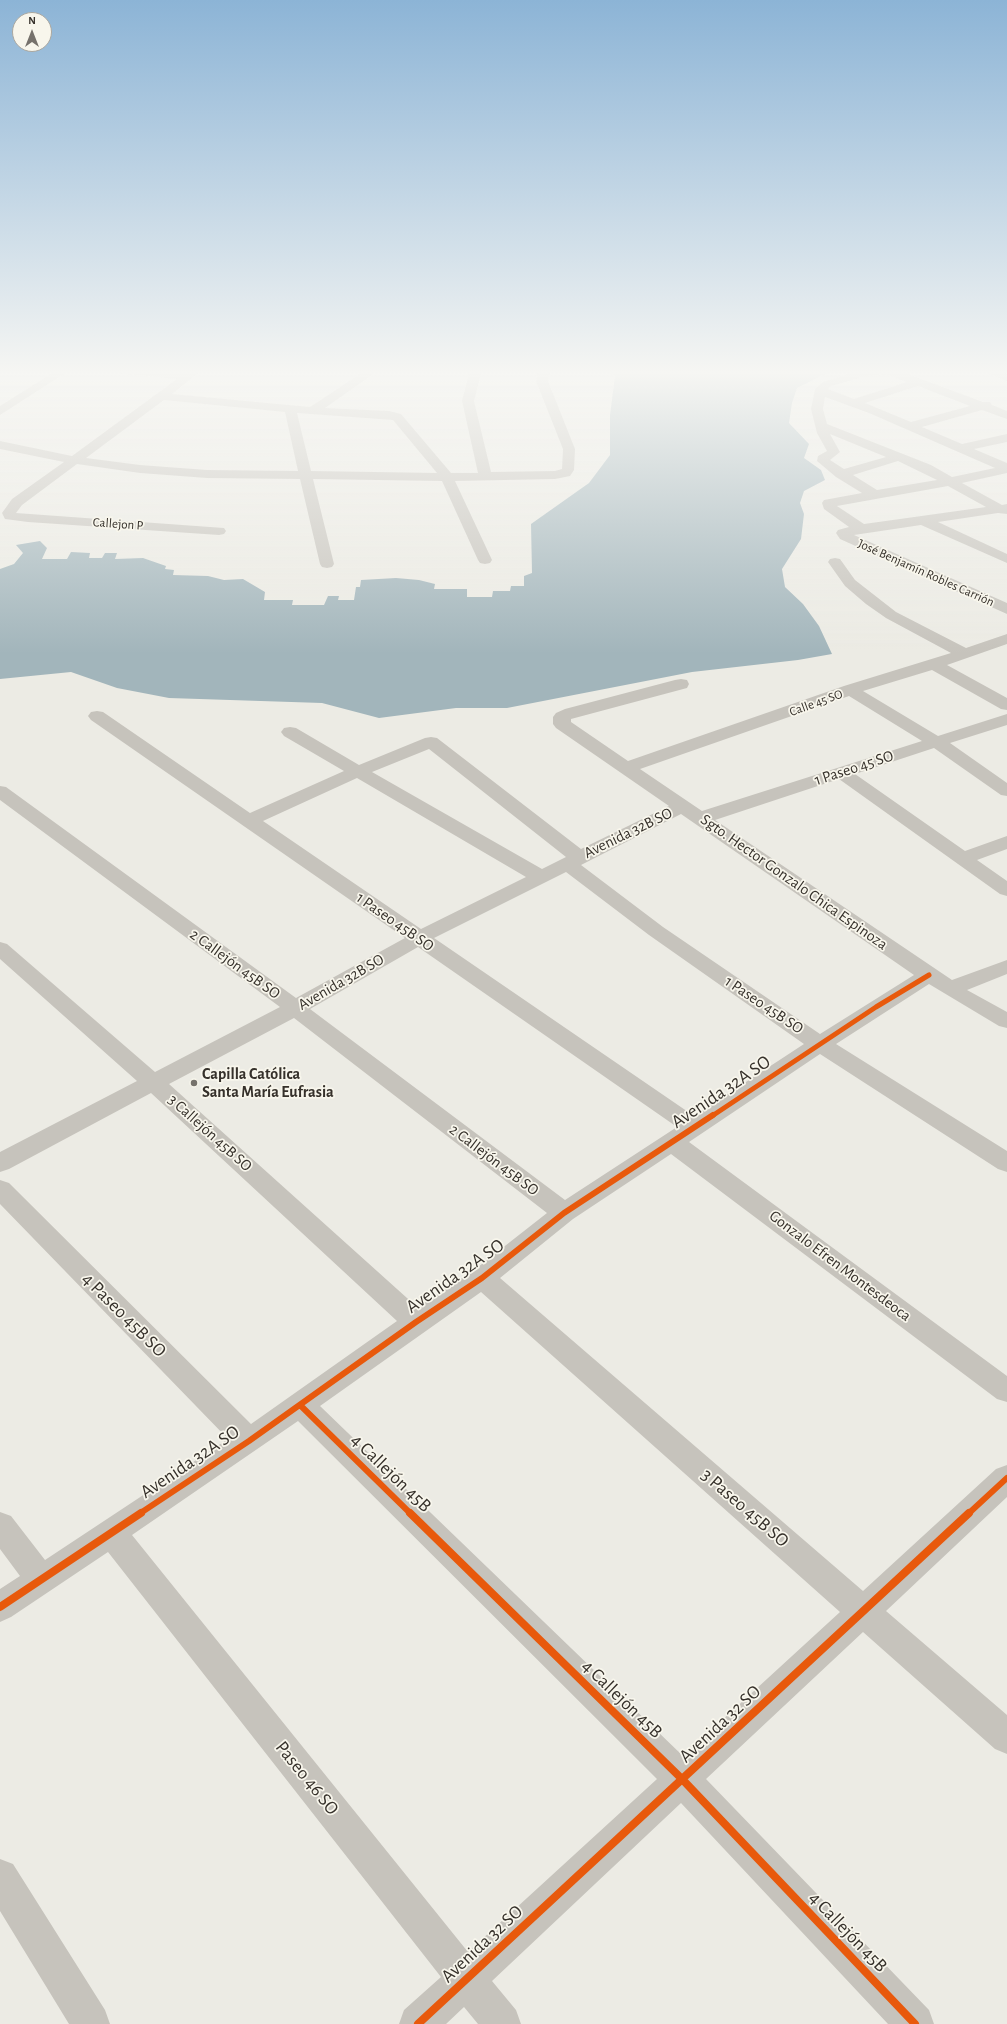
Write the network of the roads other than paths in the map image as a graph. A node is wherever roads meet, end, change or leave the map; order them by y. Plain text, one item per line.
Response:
1 (68, 464) edge
2 (107, 464) edge
3 (302, 464) edge
4 (437, 464) edge
5 (482, 464) edge
6 (568, 464) edge
7 (828, 464) edge
8 (875, 464) edge
9 (913, 464) edge
10 (1007, 468) edge
11 (841, 474) junction
12 (305, 476) junction
13 (485, 476) junction
14 (447, 477) junction
15 (952, 481) junction
16 (874, 494) junction
17 (1004, 510) edge
18 (922, 520) junction
19 (861, 528) junction
20 (219, 531) dead end
21 (1007, 559) edge
22 (484, 560) dead end
23 (835, 562) dead end
24 (327, 564) dead end
25 (1007, 609) edge
26 (1007, 639) edge
27 (965, 654) junction
28 (934, 664) junction
29 (681, 684) dead end
30 (850, 690) junction
31 (1007, 705) edge
32 (97, 716) dead end
33 (1007, 719) edge
34 (290, 732) dead end
35 (936, 742) junction
36 (626, 768) junction
37 (359, 771) junction
38 (840, 772) junction
39 (0, 791) edge
40 (1007, 791) edge
41 (683, 806) junction
42 (701, 818) junction
43 (248, 821) junction
44 (1007, 842) edge
45 (964, 858) junction
46 (573, 860) junction
47 (541, 877) junction
48 (1007, 890) edge
49 (418, 938) junction
50 (0, 948) edge
51 (1007, 966) edge
52 (940, 982) junction
53 (295, 1008) junction
54 (1007, 1021) edge
55 (820, 1044) junction
56 (154, 1083) junction
57 (694, 1127) junction
58 (672, 1142) junction
59 (0, 1163) edge
60 (1007, 1163) edge
61 (0, 1189) edge
62 (564, 1213) junction
63 (482, 1278) junction
64 (416, 1322) junction
65 (1007, 1390) edge
66 (300, 1405) junction
67 (248, 1440) junction
68 (1007, 1478) edge
69 (0, 1525) edge
70 (112, 1533) junction
71 (41, 1579) junction
72 (0, 1607) edge
73 (863, 1612) junction
74 (1007, 1737) edge
75 (682, 1779) junction
76 (0, 1877) edge
77 (467, 1979) junction
78 (91, 2024) edge
79 (418, 2024) edge
80 (502, 2024) edge
81 (915, 2024) edge

1 - 20 street, Callejon P
2 - 12 street
3 - 12 street
4 - 14 street
5 - 13 street
6 - 13 street
7 - 11 street
8 - 11 street
9 - 15 street
10 - 15 street
11 - 16 street
12 - 14 street
12 - 24 street
13 - 14 street
14 - 22 street
15 - 16 street
15 - 17 street
16 - 19 street
17 - 18 street
18 - 19 street
18 - 21 street
19 - 25 street, José Benjamín Robles Carrión
23 - 27 street
26 - 27 street, Calle 45 SO
27 - 28 street, Calle 45 SO
28 - 30 street, Calle 45 SO
28 - 31 street
29 - 36 street, Sgto. Hector Gonzalo Chica Espinoza
30 - 35 street
30 - 36 street, Calle 45 SO
32 - 43 street, 1 Paseo 45B SO
33 - 35 street, 1 Paseo 45 SO
34 - 37 street
35 - 38 street, 1 Paseo 45 SO
35 - 40 street
36 - 41 street, Sgto. Hector Gonzalo Chica Espinoza
37 - 43 street
37 - 46 street, 1 Paseo 45B SO
37 - 47 street
38 - 42 street, 1 Paseo 45 SO
38 - 45 street
39 - 53 street, 2 Callejón 45B SO
41 - 42 street, Sgto. Hector Gonzalo Chica Espinoza
41 - 46 street, Avenida 32B SO
42 - 52 street, Sgto. Hector Gonzalo Chica Espinoza
43 - 49 street, 1 Paseo 45B SO
44 - 45 street
45 - 48 street
46 - 47 street, Avenida 32B SO
46 - 55 street, 1 Paseo 45B SO
47 - 49 street, Avenida 32B SO
49 - 53 street, Avenida 32B SO
49 - 57 street, 1 Paseo 45B SO
50 - 56 street, 3 Callejón 45B SO
51 - 52 street, Avenida 32A SO
52 - 54 street, Sgto. Hector Gonzalo Chica Espinoza
52 - 55 street, Avenida 32A SO
53 - 56 street, Avenida 32B SO
53 - 62 street, 2 Callejón 45B SO
55 - 57 street, Avenida 32A SO
55 - 60 street, 1 Paseo 45B SO
56 - 59 street, Avenida 32B SO
56 - 64 street, 3 Callejón 45B SO
57 - 58 street, Avenida 32A SO
58 - 62 street, Avenida 32A SO
58 - 65 street, Gonzalo Efren Montesdeoca
61 - 67 street, 4 Paseo 45B SO
62 - 63 street, Avenida 32A SO
63 - 64 street, Avenida 32A SO
63 - 73 street, 3 Paseo 45B SO
64 - 66 street, Avenida 32A SO
66 - 67 street, Avenida 32A SO
66 - 75 street, 4 Callejón 45B
67 - 70 street, Avenida 32A SO
68 - 73 street, Avenida 32 SO
69 - 71 street
70 - 71 street, Avenida 32A SO
70 - 77 street, Paseo 46 SO
71 - 72 street, Avenida 32A SO
73 - 74 street, 3 Paseo 45B SO
73 - 75 street, Avenida 32 SO
75 - 77 street, Avenida 32 SO
75 - 81 street, 4 Callejón 45B
76 - 78 street
77 - 79 street, Avenida 32 SO
77 - 80 street, Paseo 46 SO

